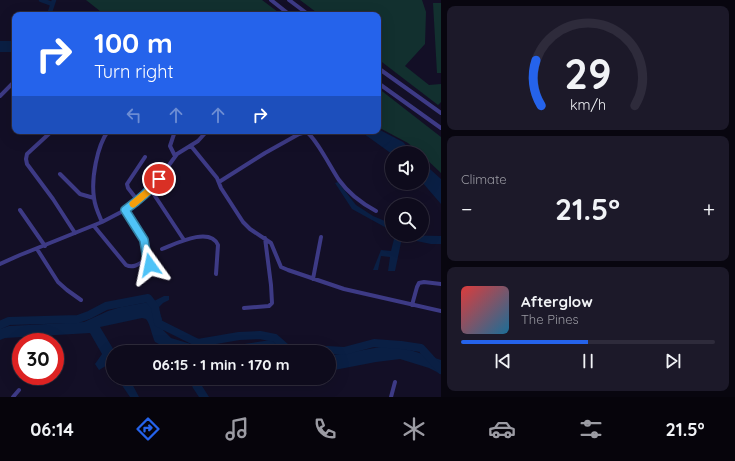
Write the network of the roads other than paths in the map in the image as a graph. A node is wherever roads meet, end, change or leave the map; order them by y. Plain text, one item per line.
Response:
1 (271, 0) edge
2 (289, 0) edge
3 (286, 12) edge
4 (305, 12) edge
5 (381, 70) edge
6 (12, 84) dead end
7 (381, 85) edge
8 (0, 96) edge
9 (441, 113) edge
10 (441, 128) edge
11 (49, 134) edge
12 (106, 134) edge
13 (174, 134) edge
14 (204, 134) edge
15 (299, 134) edge
16 (309, 134) edge
17 (191, 146) junction
18 (175, 156) junction
19 (145, 157) dead end
20 (60, 174) dead end
21 (219, 182) junction
22 (150, 190) junction
23 (94, 198) junction
24 (138, 201) junction
25 (20, 210) dead end
26 (125, 210) junction
27 (376, 211) dead end
28 (102, 222) junction
29 (94, 226) junction
30 (75, 233) junction
31 (321, 237) dead end
32 (265, 238) junction
33 (184, 240) junction
34 (45, 246) junction
35 (37, 249) junction
36 (162, 250) dead end
37 (147, 259) junction
38 (0, 264) edge
39 (216, 274) dead end
40 (158, 275) dead end
41 (313, 279) junction
42 (441, 284) edge
43 (81, 300) dead end
44 (412, 305) junction
45 (244, 308) dead end
46 (441, 312) edge
47 (395, 382) dead end
48 (19, 390) dead end
49 (13, 397) edge
50 (391, 397) edge

1 - 3 street
2 - 4 street
5 - 9 street
6 - 8 street
7 - 10 street
11 - 30 street
12 - 23 street
13 - 18 street
14 - 17 street
15 - 21 street
16 - 27 street
17 - 18 street
17 - 21 street
18 - 22 street
19 - 24 street
20 - 23 street
21 - 32 street
22 - 24 street
22 - 33 street
23 - 28 street
24 - 26 street
25 - 34 street
26 - 28 street
26 - 37 street
28 - 29 street
29 - 30 street
29 - 37 street
30 - 34 street
31 - 41 street
32 - 41 street
32 - 45 street
33 - 36 street
33 - 39 street
34 - 35 street
35 - 38 street
35 - 43 street
37 - 40 street
41 - 44 street
42 - 44 street
44 - 46 street
47 - 50 street
48 - 49 street

